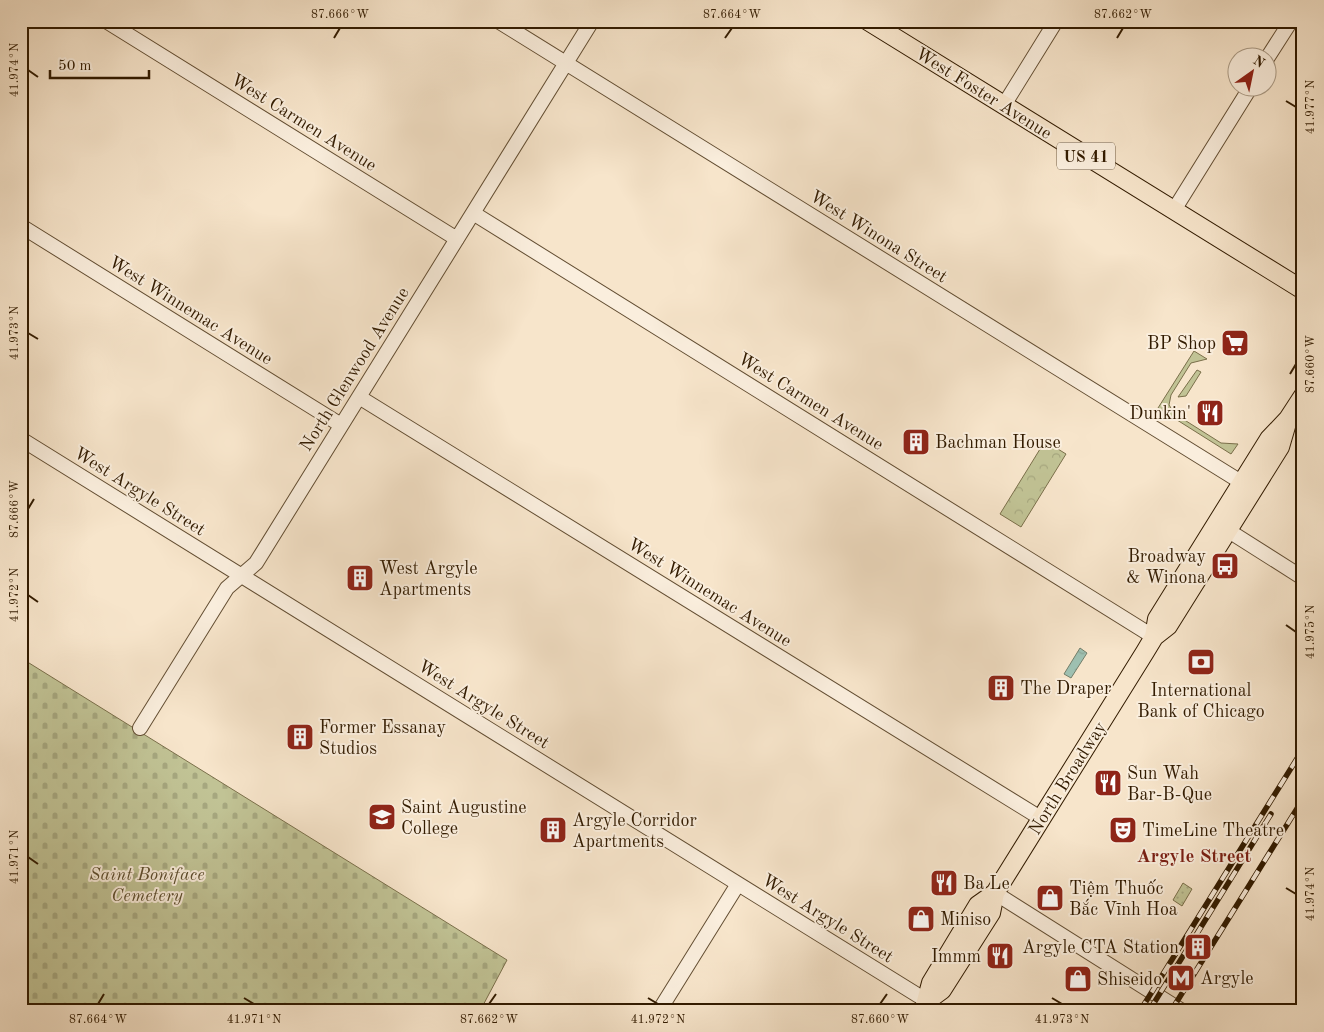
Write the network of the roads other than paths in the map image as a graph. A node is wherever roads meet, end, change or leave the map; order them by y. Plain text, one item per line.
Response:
1 (106, 21) edge
2 (498, 21) edge
3 (592, 21) edge
4 (868, 21) edge
5 (1056, 21) edge
6 (1291, 21) edge
7 (1274, 48) edge
8 (566, 63) junction
9 (1244, 98) edge
10 (1004, 105) junction
11 (1174, 210) junction
12 (473, 213) junction
13 (21, 226) edge
14 (457, 239) junction
15 (1303, 290) edge
16 (1303, 396) edge
17 (359, 397) junction
18 (1288, 419) junction
19 (342, 425) junction
20 (21, 439) edge
21 (1241, 482) junction
22 (1222, 527) junction
23 (242, 576) junction
24 (1303, 578) edge
25 (1154, 637) junction
26 (140, 728) dead end
27 (1042, 819) junction
28 (738, 884) junction
29 (995, 893) junction
30 (925, 1006) edge
31 (658, 1011) edge
32 (1182, 1011) edge

1 - 14 street, West Carmen Avenue
2 - 8 street, West Winona Street
3 - 8 street, North Glenwood Avenue
4 - 10 main road, West Foster Avenue / US 41
5 - 10 street
6 - 7 street
8 - 12 street, North Glenwood Avenue
8 - 21 street, West Winona Street
9 - 11 street
10 - 11 main road, West Foster Avenue / US 41
11 - 15 main road, West Foster Avenue / US 41
12 - 14 street, North Glenwood Avenue
12 - 25 street, West Carmen Avenue
13 - 19 street, West Winnemac Avenue
14 - 17 street, North Glenwood Avenue
16 - 18 main road, North Broadway
17 - 19 street, North Glenwood Avenue
17 - 27 street, West Winnemac Avenue
18 - 21 main road, North Broadway
18 - 22 main road, North Broadway
19 - 23 street, North Glenwood Avenue
20 - 23 street, West Argyle Street
21 - 22 main road, North Broadway
22 - 24 street
22 - 25 main road, North Broadway
23 - 26 street, North Glenwood Avenue
23 - 28 street, West Argyle Street
25 - 27 main road, North Broadway
27 - 29 main road, North Broadway
28 - 30 street, West Argyle Street
28 - 31 street
29 - 30 main road, North Broadway
29 - 32 street

